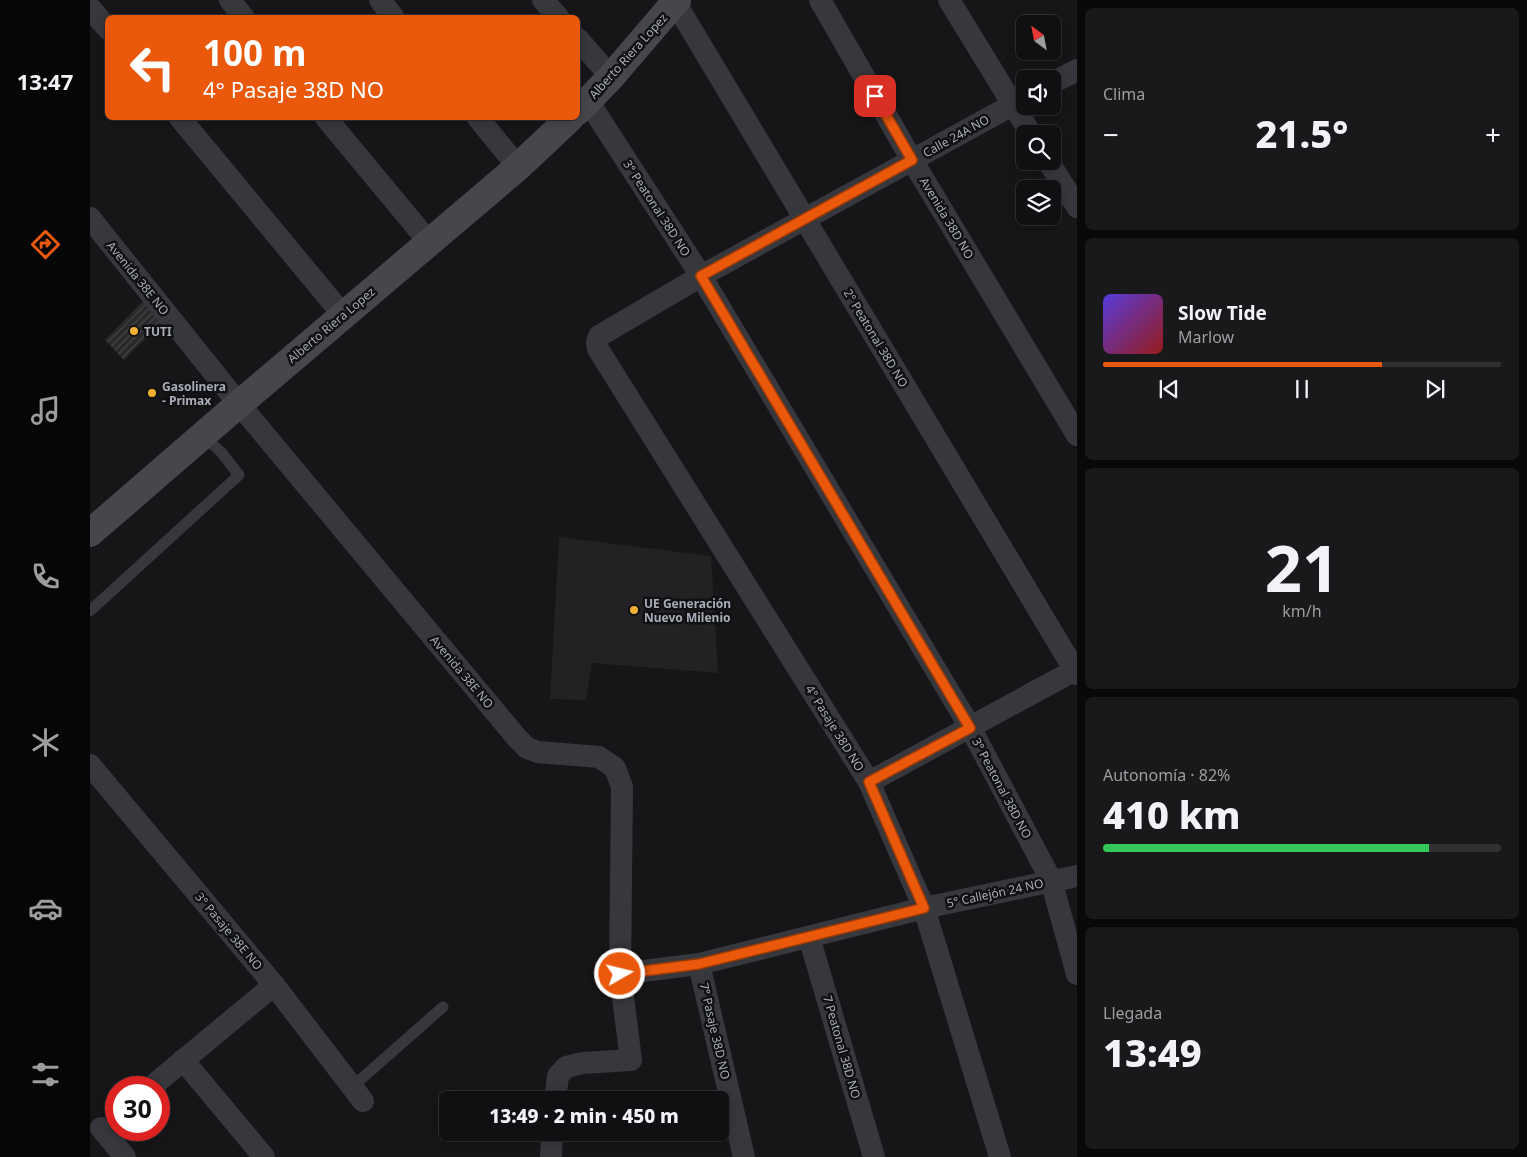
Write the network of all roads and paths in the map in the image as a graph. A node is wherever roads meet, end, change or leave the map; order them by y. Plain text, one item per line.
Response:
1 (230, 0) edge
2 (380, 0) edge
3 (544, 0) edge
4 (820, 0) edge
5 (949, 0) edge
6 (676, 1) edge
7 (90, 8) edge
8 (242, 15) edge
9 (392, 15) edge
10 (556, 15) edge
11 (105, 26) edge
12 (580, 41) edge
13 (1077, 70) edge
14 (611, 77) junction
15 (1061, 78) edge
16 (1016, 97) edge
17 (1016, 103) edge
18 (580, 109) edge
19 (580, 111) edge
20 (182, 120) edge
21 (328, 120) edge
22 (480, 120) edge
23 (568, 120) edge
24 (912, 160) junction
25 (518, 167) junction
26 (1054, 170) edge
27 (1077, 207) edge
28 (90, 218) edge
29 (805, 219) junction
30 (429, 242) junction
31 (701, 276) junction
32 (343, 315) junction
33 (599, 336) joint
34 (239, 404) junction
35 (202, 436) junction
36 (1077, 436) edge
37 (90, 533) edge
38 (90, 611) edge
39 (1076, 671) edge
40 (970, 728) junction
41 (90, 765) edge
42 (869, 782) junction
43 (1077, 876) edge
44 (1051, 880) junction
45 (924, 908) junction
46 (809, 937) junction
47 (699, 964) junction
48 (620, 974) junction
49 (1077, 974) edge
50 (274, 985) junction
51 (443, 1007) dead end
52 (183, 1060) junction
53 (164, 1076) edge
54 (557, 1091) edge
55 (357, 1094) joint
56 (102, 1127) edge
57 (552, 1141) edge
58 (125, 1157) edge
59 (264, 1157) edge
60 (552, 1157) edge
61 (744, 1157) edge
62 (874, 1157) edge
63 (1000, 1157) edge

1 - 8 street
2 - 9 street
3 - 10 street
4 - 24 street, Avenida 38D NO
5 - 16 street
6 - 14 main road, Alberto Riera Lopez
6 - 29 street, 2° Peatonal 38D NO
7 - 11 street
12 - 14 street
13 - 15 street
14 - 18 main road, Alberto Riera Lopez
17 - 24 street, Calle 24A NO
19 - 31 street, 3° Peatonal 38D NO
20 - 32 street
21 - 30 street
22 - 25 street
23 - 25 main road, Alberto Riera Lopez
24 - 29 street, Calle 24A NO
24 - 36 street, Avenida 38D NO
25 - 30 main road, Alberto Riera Lopez
26 - 27 street
28 - 34 street, Avenida 38E NO
29 - 31 street, Calle 24A NO
29 - 39 street, 2° Peatonal 38D NO
30 - 32 main road, Alberto Riera Lopez
31 - 33 street, Calle 24A NO
31 - 40 street, 3° Peatonal 38D NO
32 - 34 main road, Alberto Riera Lopez
33 - 42 street, 4° Pasaje 38D NO
34 - 35 main road, Alberto Riera Lopez
34 - 48 street, Avenida 38E NO
35 - 37 main road, Alberto Riera Lopez
35 - 38 lane
39 - 40 street
40 - 42 street
40 - 44 street, 3° Peatonal 38D NO
41 - 50 street, 3° Pasaje 38E NO
42 - 45 street, 4° Pasaje 38D NO
43 - 44 street, 5° Callejón 24 NO
44 - 45 street, 5° Callejón 24 NO
44 - 49 street, 3° Peatonal 38D NO
45 - 46 street, 5° Callejón 24 NO
45 - 63 street, 4° Pasaje 38D NO
46 - 47 street, 5° Callejón 24 NO
46 - 62 street, 7 Peatonal 38D NO
47 - 48 street, 5° Callejón 24 NO
47 - 61 street, 7° Pasaje 38D NO
48 - 54 street, Avenida 38E NO
50 - 52 street
50 - 55 street, 3° Pasaje 38E NO
51 - 55 lane
52 - 53 street
52 - 59 street
56 - 58 street
57 - 60 street

